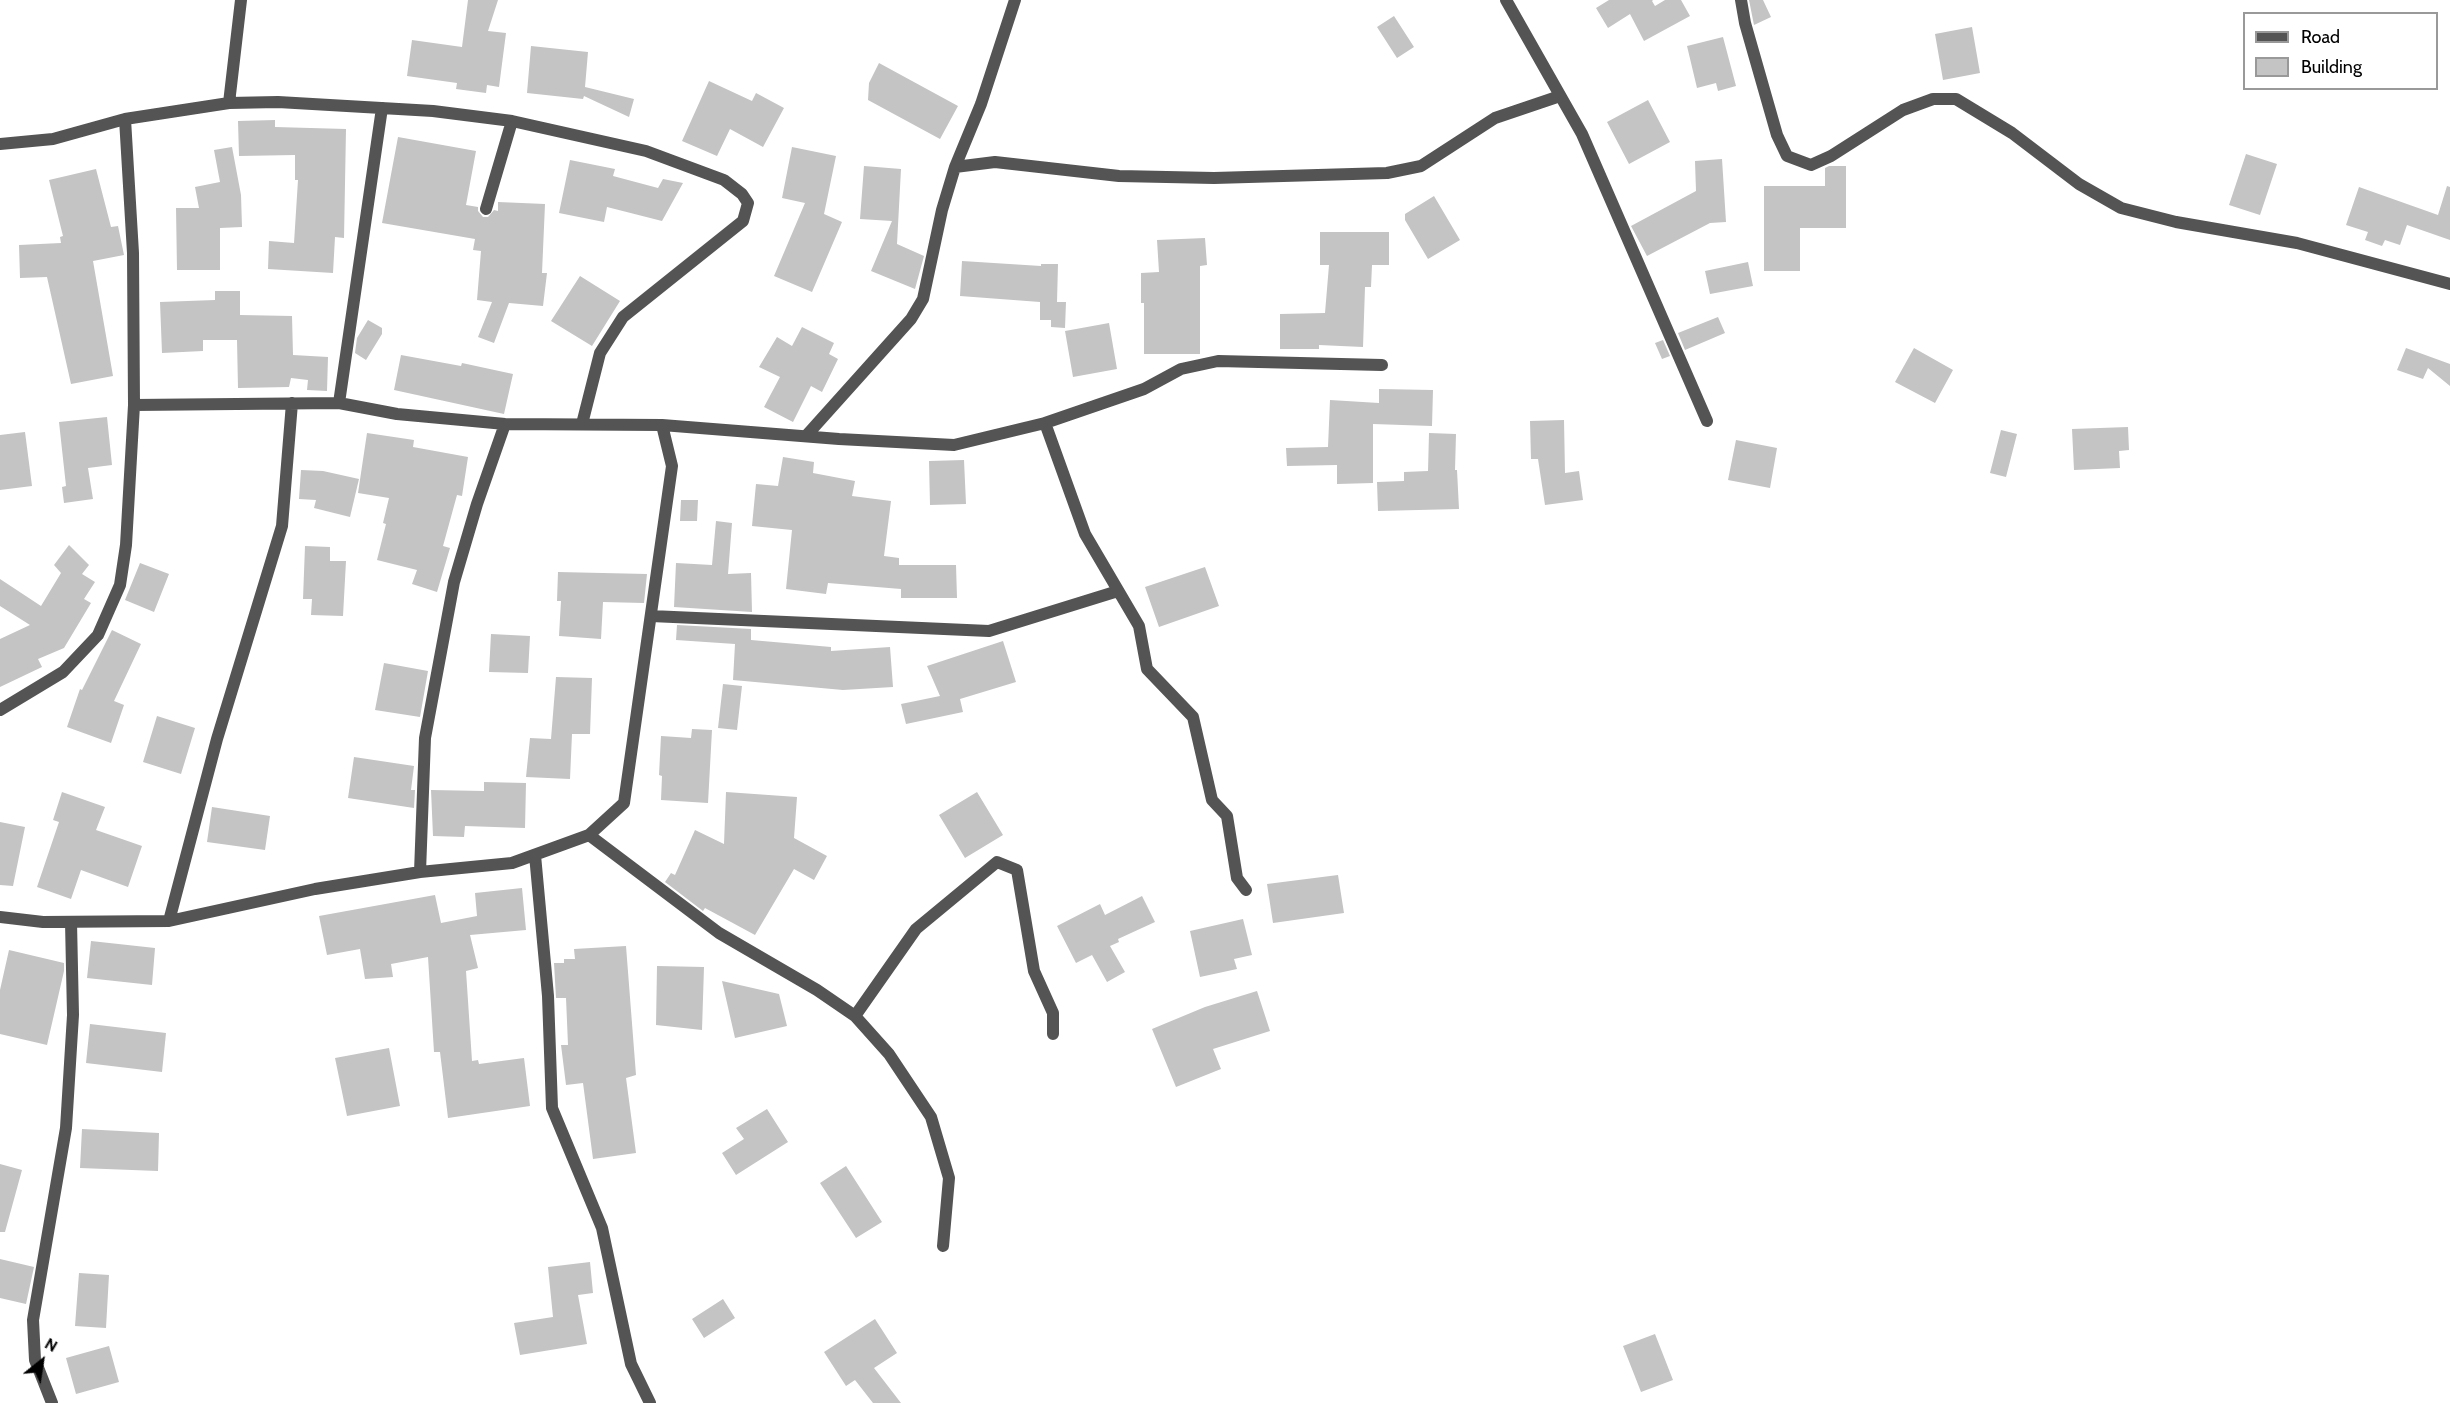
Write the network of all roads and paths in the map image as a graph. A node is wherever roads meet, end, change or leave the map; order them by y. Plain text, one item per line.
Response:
1 (241, 0) edge
2 (1015, 0) edge
3 (1506, 0) edge
4 (1741, 0) edge
5 (1560, 96) junction
6 (229, 103) junction
7 (382, 108) junction
8 (125, 118) junction
9 (512, 121) junction
10 (0, 144) edge
11 (955, 167) junction
12 (486, 209) dead end
13 (2450, 284) edge
14 (1382, 365) dead end
15 (339, 403) junction
16 (292, 404) junction
17 (134, 405) junction
18 (1707, 421) dead end
19 (1045, 423) junction
20 (505, 424) junction
21 (582, 424) junction
22 (662, 425) junction
23 (806, 436) junction
24 (1118, 591) junction
25 (651, 616) junction
26 (0, 710) edge
27 (589, 835) junction
28 (535, 855) junction
29 (420, 872) junction
30 (1246, 890) dead end
31 (0, 917) edge
32 (170, 921) junction
33 (71, 922) junction
34 (855, 1017) junction
35 (1053, 1034) dead end
36 (943, 1246) dead end
37 (52, 1403) edge
38 (650, 1403) edge

1 - 6 street
2 - 11 street
3 - 5 street
4 - 13 street
5 - 11 street
5 - 18 street
6 - 7 street
6 - 8 street
7 - 9 street
7 - 15 street
8 - 10 street
8 - 17 street
9 - 12 street
9 - 21 street
11 - 23 street
14 - 19 street
15 - 16 street
15 - 20 street
16 - 17 street
16 - 32 street
17 - 26 street
19 - 23 street
19 - 24 street
20 - 21 street
20 - 29 street
21 - 22 street
22 - 23 street
22 - 25 street
24 - 25 street
24 - 30 street
25 - 27 street
27 - 28 street
27 - 34 street
28 - 29 street
28 - 38 street
29 - 32 street
31 - 33 street
32 - 33 street
33 - 37 street
34 - 35 street
34 - 36 street

